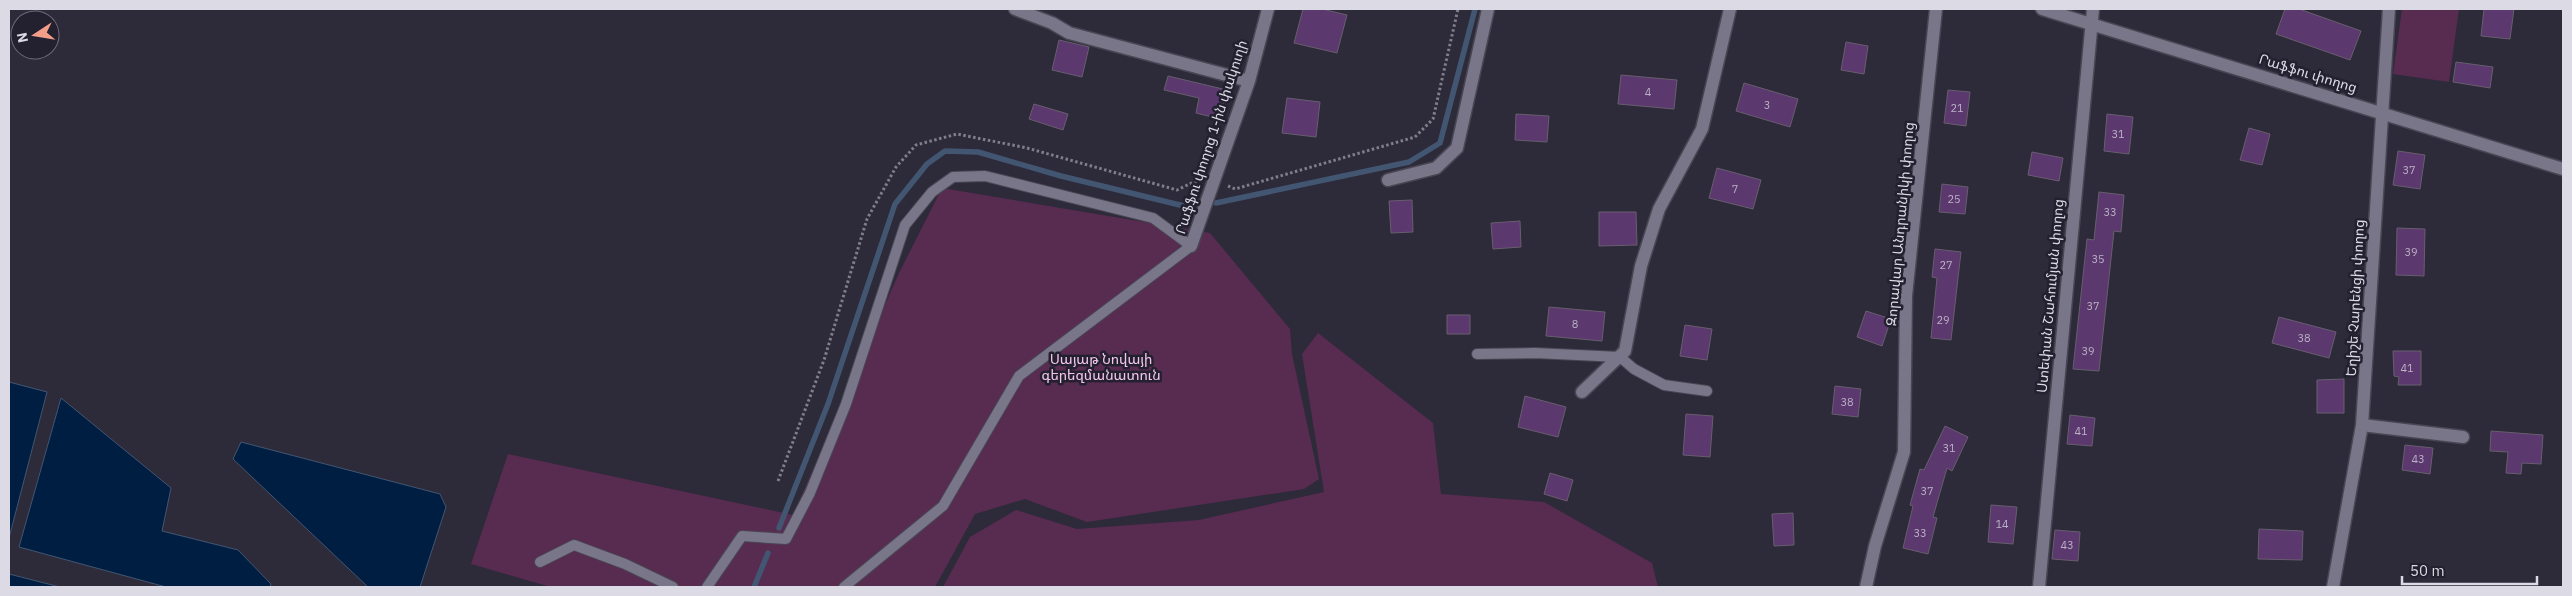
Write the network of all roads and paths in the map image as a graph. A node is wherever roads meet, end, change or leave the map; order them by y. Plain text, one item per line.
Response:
1 (1015, 9) edge
2 (1268, 9) edge
3 (1458, 9) edge
4 (1488, 9) edge
5 (1730, 9) edge
6 (1936, 9) edge
7 (2042, 9) edge
8 (2093, 9) edge
9 (2389, 9) edge
10 (2092, 24) junction
11 (1249, 81) junction
12 (2381, 111) junction
13 (2563, 169) edge
14 (1215, 180) junction
15 (1388, 180) dead end
16 (1191, 246) junction
17 (1477, 354) dead end
18 (1620, 357) junction
19 (1707, 391) dead end
20 (1582, 392) dead end
21 (2362, 424) junction
22 (2463, 437) dead end
23 (778, 481) dead end
24 (540, 562) dead end
25 (2334, 581) edge
26 (673, 587) edge
27 (707, 587) edge
28 (844, 587) edge
29 (1866, 587) edge
30 (2039, 587) edge
31 (2340, 587) edge

1 - 11 street
2 - 11 street, Րաֆֆու փողոց 1-ին փակուղի
3 - 14 path
4 - 15 street
5 - 18 street
6 - 29 street, Զորավար Անդրանիկի փողոց
7 - 10 street, Րաֆֆու փողոց
8 - 10 street, Ստեփան Շահումյան փողոց
9 - 12 street, Եղիշե Չարենցի փողոց
10 - 12 street, Րաֆֆու փողոց
10 - 30 street, Ստեփան Շահումյան փողոց
11 - 14 street, Րաֆֆու փողոց 1-ին փակուղի
12 - 13 street, Րաֆֆու փողոց
12 - 21 street, Եղիշե Չարենցի փողոց
14 - 16 street, Րաֆֆու փողոց 1-ին փակուղի
14 - 23 path
16 - 27 lane
16 - 28 lane
17 - 18 lane
18 - 19 lane
18 - 20 street
21 - 22 street
21 - 25 street, Եղիշե Չարենցի փողոց
24 - 26 lane
25 - 31 lane

